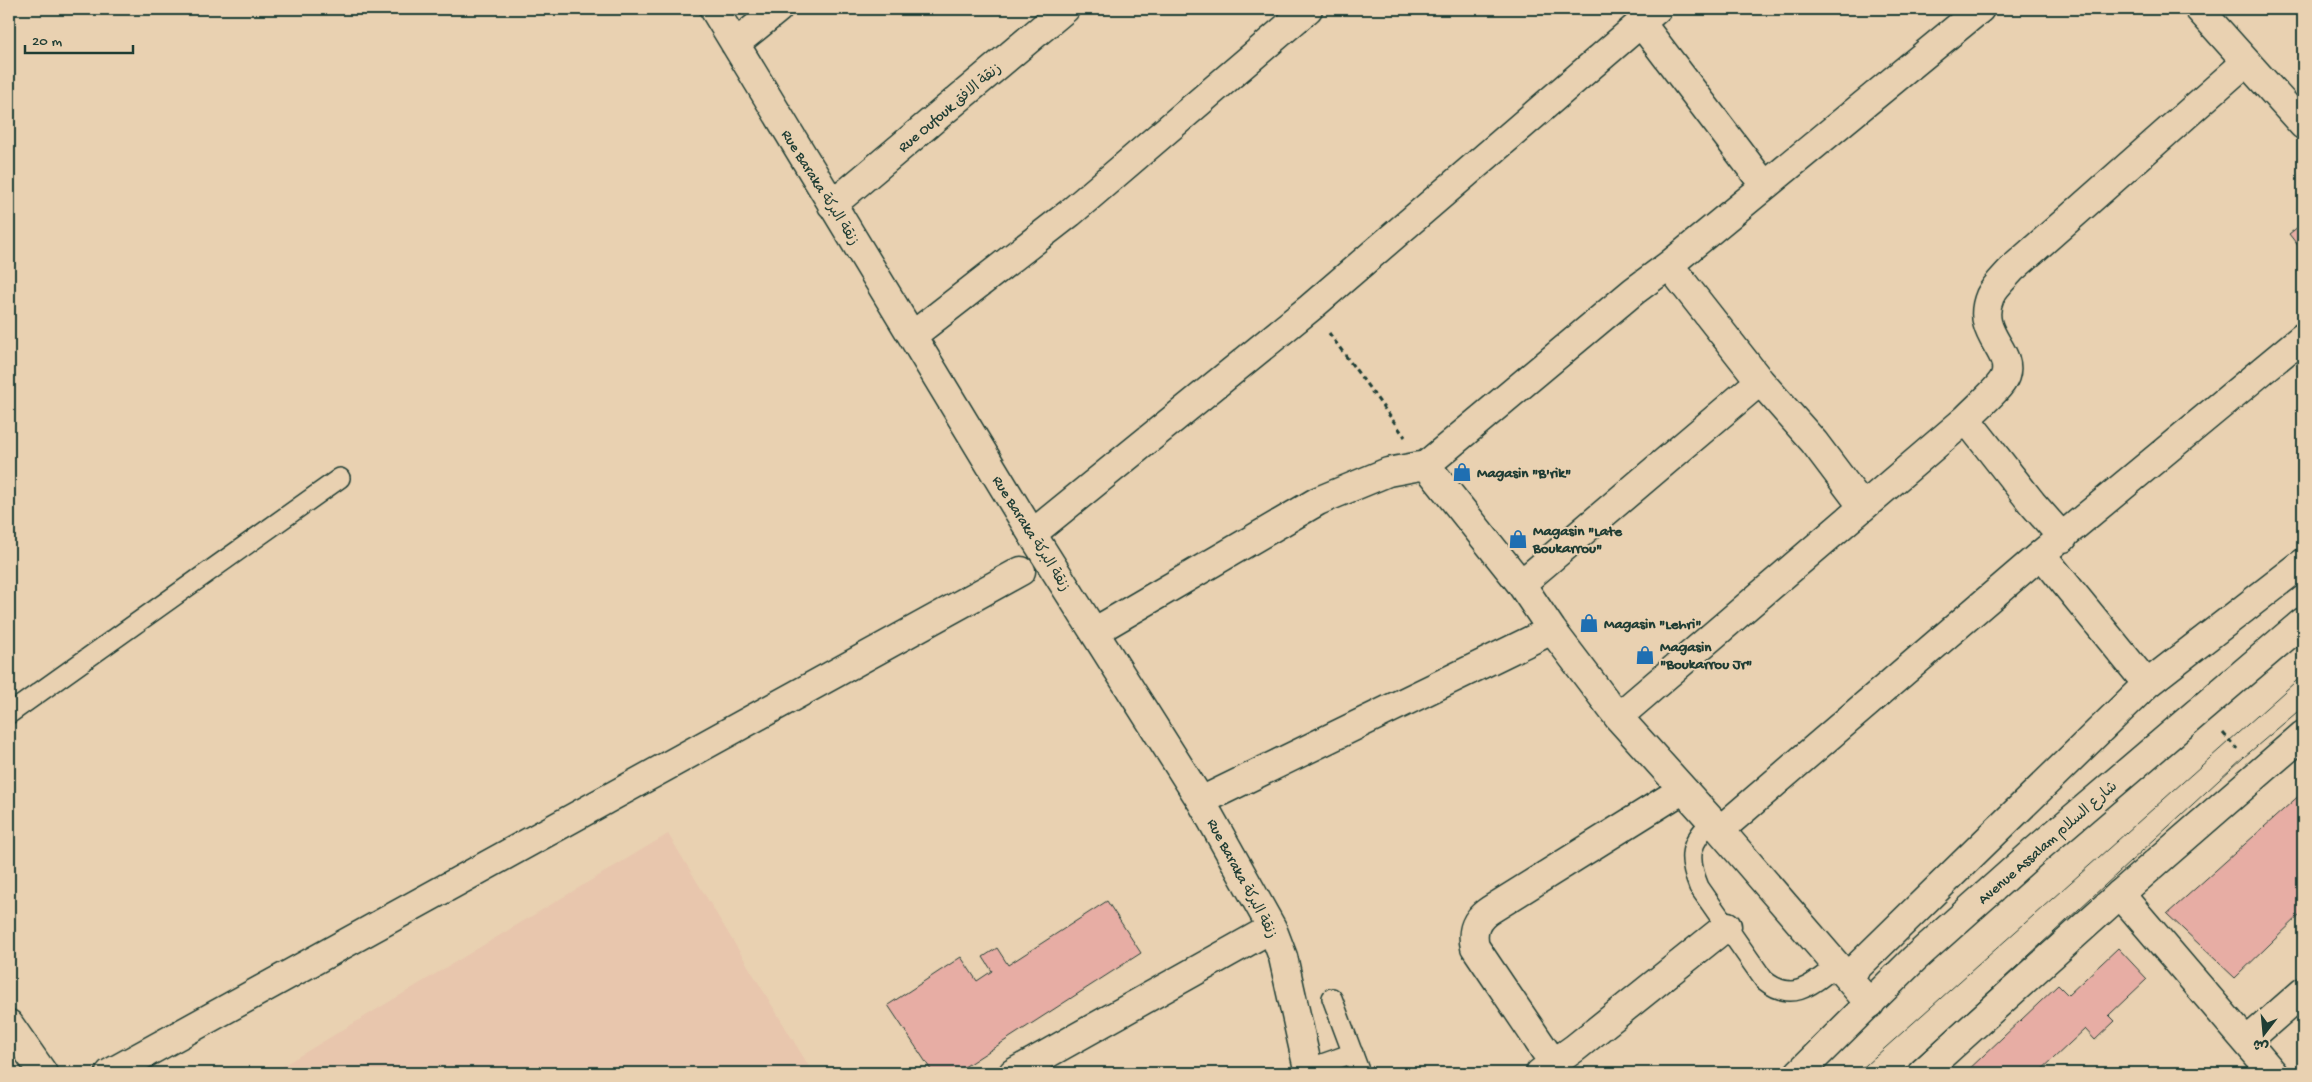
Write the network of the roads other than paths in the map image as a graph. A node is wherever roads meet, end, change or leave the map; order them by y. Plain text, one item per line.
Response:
1 (714, 9) edge
2 (778, 9) edge
3 (1065, 9) edge
4 (1308, 9) edge
5 (1980, 9) edge
6 (2210, 13) edge
7 (1649, 16) edge
8 (735, 44) junction
9 (2246, 62) junction
10 (2303, 124) edge
11 (1765, 186) junction
12 (832, 205) junction
13 (1669, 265) junction
14 (912, 336) junction
15 (2303, 337) edge
16 (1760, 381) junction
17 (1966, 419) junction
18 (1426, 466) junction
19 (340, 478) dead end
20 (1863, 507) junction
21 (1032, 534) junction
22 (2063, 538) junction
23 (2041, 554) junction
24 (2303, 563) edge
25 (1021, 572) dead end
26 (1521, 584) junction
27 (2303, 622) edge
28 (1552, 630) junction
29 (1094, 632) junction
30 (2147, 684) junction
31 (9, 714) edge
32 (1618, 717) junction
33 (2303, 735) edge
34 (1682, 790) junction
35 (1201, 801) junction
36 (1716, 826) junction
37 (2120, 894) junction
38 (1727, 926) junction
39 (1272, 928) junction
40 (1842, 971) junction
41 (2303, 992) edge
42 (1332, 998) dead end
43 (1870, 1004) junction
44 (9, 1024) edge
45 (2247, 1041) junction
46 (1353, 1053) junction
47 (1547, 1068) edge
48 (1309, 1071) edge
49 (43, 1073) edge
50 (110, 1073) edge
51 (1013, 1073) edge
52 (1360, 1073) edge
53 (1800, 1073) edge
54 (1922, 1073) edge
55 (2273, 1073) edge

1 - 8 street, Rue Baraka زنقة البركة
2 - 8 street
3 - 12 street, Rue Oufouk زنقة الافق
4 - 14 street
5 - 11 street
6 - 9 street
7 - 11 street
7 - 21 street
8 - 12 street, Rue Baraka زنقة البركة
9 - 10 street
9 - 17 street
11 - 13 street
12 - 14 street, Rue Baraka زنقة البركة
13 - 16 street
13 - 18 street
14 - 21 street, Rue Baraka زنقة البركة
15 - 22 street
16 - 20 street
16 - 26 street
17 - 20 street
17 - 22 street
18 - 26 street
18 - 29 street
19 - 31 lane
20 - 32 street
21 - 29 street, Rue Baraka زنقة البركة
22 - 23 street
23 - 30 street
23 - 36 street
24 - 30 street
25 - 50 street
26 - 28 street
27 - 43 street, Avenue Assalam شارع السلام
28 - 32 street
28 - 35 street
29 - 35 street, Rue Baraka زنقة البركة
30 - 40 street
32 - 34 street
33 - 37 street
34 - 36 street
34 - 47 street
35 - 39 street, Rue Baraka زنقة البركة
36 - 38 lane
36 - 40 street
37 - 45 street
37 - 54 street
38 - 40 lane
38 - 47 street
39 - 48 street, Rue Baraka زنقة البركة
39 - 51 street
40 - 43 street
41 - 45 street
42 - 46 lane
43 - 53 street, Avenue Assalam شارع السلام
44 - 49 street
45 - 55 street
46 - 48 lane
46 - 52 lane

